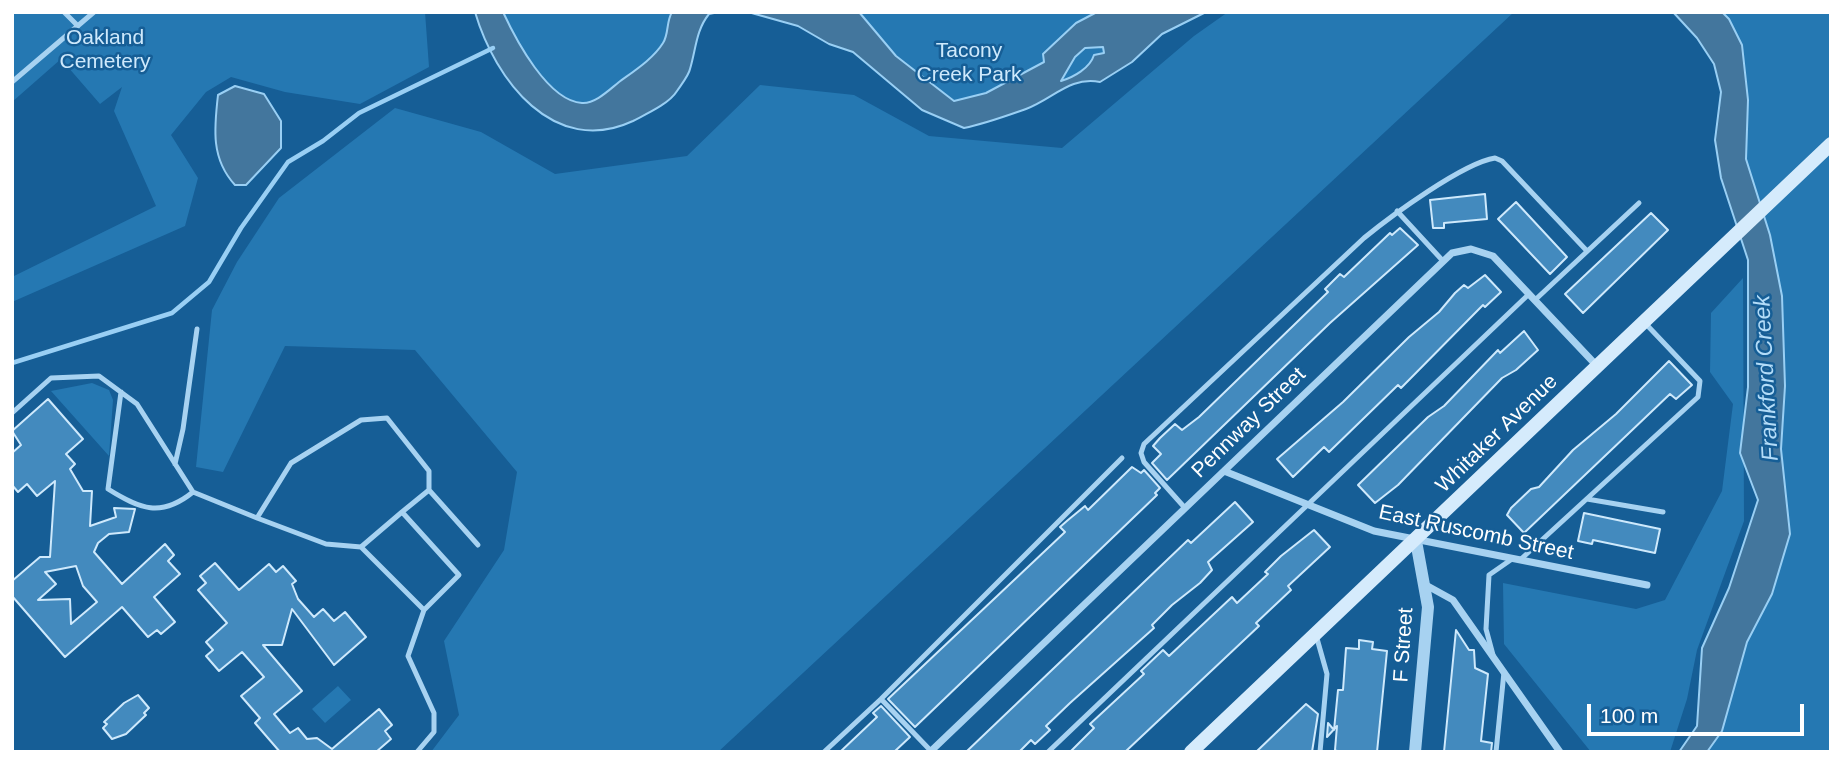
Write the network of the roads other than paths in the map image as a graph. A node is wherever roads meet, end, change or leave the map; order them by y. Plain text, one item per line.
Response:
1 (64, 12) edge
2 (94, 12) edge
3 (78, 26) junction
4 (12, 82) edge
5 (1831, 144) edge
6 (1639, 203) dead end
7 (1397, 211) junction
8 (1587, 251) junction
9 (1443, 261) junction
10 (1532, 297) junction
11 (1644, 322) junction
12 (197, 329) dead end
13 (1597, 366) junction
14 (121, 392) junction
15 (12, 413) edge
16 (1122, 458) dead end
17 (175, 464) junction
18 (1224, 471) junction
19 (429, 490) junction
20 (193, 492) junction
21 (1587, 499) junction
22 (1306, 504) junction
23 (1185, 509) junction
24 (402, 512) junction
25 (1663, 512) dead end
26 (257, 518) junction
27 (1416, 541) junction
28 (478, 545) dead end
29 (361, 547) junction
30 (1517, 559) junction
31 (1424, 584) junction
32 (1647, 585) dead end
33 (424, 610) junction
34 (1316, 635) junction
35 (1494, 658) junction
36 (1504, 672) junction
37 (881, 699) junction
38 (417, 752) edge
39 (824, 752) edge
40 (931, 752) edge
41 (1048, 752) edge
42 (1191, 752) edge
43 (1320, 752) edge
44 (1415, 752) edge
45 (1496, 752) edge
46 (1560, 752) edge

1 - 3 lane
2 - 3 lane
3 - 4 lane
5 - 11 main road, Whitaker Avenue
6 - 8 lane
7 - 8 lane
7 - 9 lane
7 - 23 lane
8 - 10 lane
9 - 10 street, Pennway Street
9 - 18 street, Pennway Street
10 - 13 street, Pennway Street
10 - 22 lane
11 - 13 main road, Whitaker Avenue
11 - 21 lane
12 - 17 lane
13 - 27 main road, Whitaker Avenue
14 - 15 lane
14 - 17 lane
14 - 20 lane
16 - 37 lane
17 - 20 lane
18 - 22 street, East Ruscomb Street
18 - 23 street, Pennway Street
19 - 24 lane
19 - 26 lane
19 - 28 lane
20 - 26 lane
21 - 25 lane
21 - 30 lane
22 - 27 street, East Ruscomb Street
22 - 41 lane
23 - 40 street, Pennway Street
24 - 29 lane
24 - 33 lane
26 - 29 lane
27 - 30 street, East Ruscomb Street
27 - 31 street, F Street
27 - 34 main road, Whitaker Avenue
29 - 33 lane
30 - 32 street, East Ruscomb Street
30 - 35 lane
31 - 35 street
31 - 44 street, F Street
33 - 38 lane
34 - 42 main road, Whitaker Avenue
34 - 43 lane
35 - 36 street
36 - 45 lane
36 - 46 street
37 - 39 lane
37 - 40 lane

